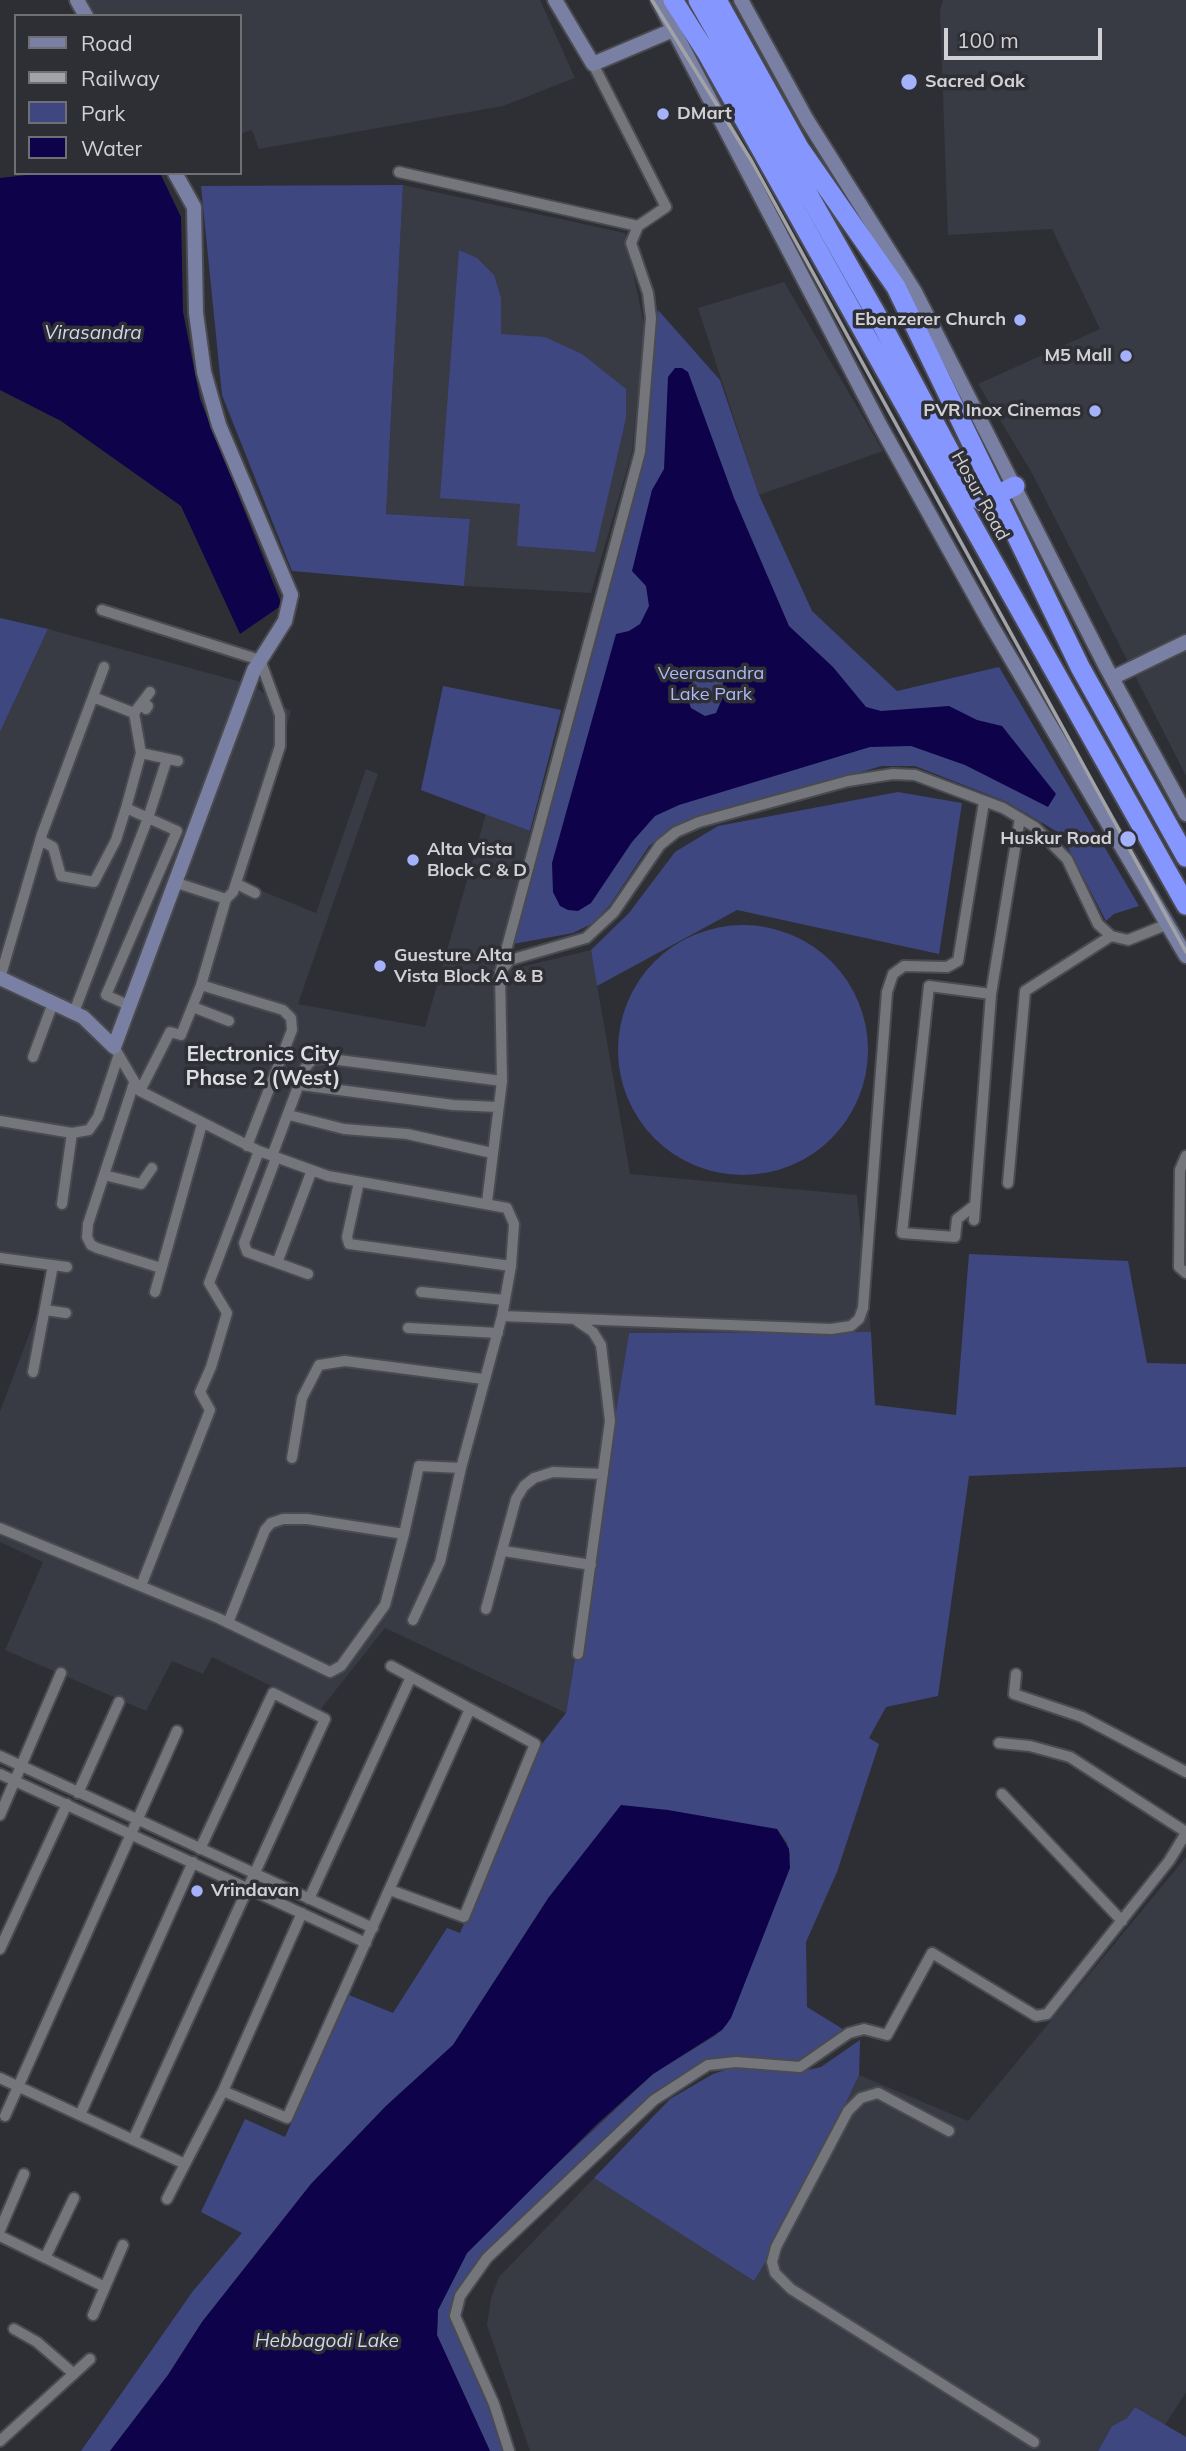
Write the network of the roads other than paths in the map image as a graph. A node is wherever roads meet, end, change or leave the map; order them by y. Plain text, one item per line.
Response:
1 (555, 0) edge
2 (658, 0) edge
3 (673, 0) edge
4 (698, 0) edge
5 (718, 0) edge
6 (741, 0) edge
7 (681, 26) junction
8 (593, 64) junction
9 (399, 172) dead end
10 (176, 175) edge
11 (638, 226) junction
12 (1015, 486) junction
13 (995, 496) junction
14 (1005, 518) junction
15 (102, 610) dead end
16 (1186, 642) edge
17 (260, 660) junction
18 (104, 667) dead end
19 (1112, 678) junction
20 (1092, 690) junction
21 (150, 692) dead end
22 (93, 697) junction
23 (1072, 700) junction
24 (134, 713) junction
25 (141, 753) junction
26 (984, 802) junction
27 (126, 808) junction
28 (1186, 814) edge
29 (148, 818) junction
30 (1020, 818) junction
31 (40, 840) junction
32 (1186, 858) edge
33 (177, 883) junction
34 (237, 884) junction
35 (256, 893) dead end
36 (226, 899) junction
37 (1186, 905) edge
38 (1168, 924) junction
39 (1111, 936) junction
40 (1186, 956) edge
41 (500, 972) junction
42 (0, 978) edge
43 (201, 985) junction
44 (991, 994) junction
45 (53, 1003) junction
46 (130, 1006) junction
47 (193, 1007) junction
48 (74, 1012) junction
49 (229, 1021) dead end
50 (116, 1052) junction
51 (33, 1058) dead end
52 (502, 1081) junction
53 (301, 1085) junction
54 (137, 1087) junction
55 (498, 1107) junction
56 (289, 1115) junction
57 (0, 1121) edge
58 (202, 1124) junction
59 (72, 1133) junction
60 (247, 1146) junction
61 (259, 1152) junction
62 (492, 1153) junction
63 (1186, 1156) edge
64 (274, 1157) junction
65 (152, 1168) dead end
66 (312, 1170) junction
67 (104, 1175) junction
68 (359, 1182) junction
69 (1008, 1183) dead end
70 (487, 1202) junction
71 (62, 1204) dead end
72 (975, 1205) junction
73 (974, 1220) dead end
74 (0, 1258) edge
75 (277, 1263) junction
76 (53, 1265) junction
77 (512, 1266) junction
78 (67, 1267) dead end
79 (161, 1268) junction
80 (1186, 1273) edge
81 (308, 1274) dead end
82 (155, 1292) dead end
83 (421, 1292) dead end
84 (505, 1300) junction
85 (45, 1310) junction
86 (66, 1312) dead end
87 (502, 1316) junction
88 (577, 1321) junction
89 (408, 1328) dead end
90 (498, 1333) junction
91 (33, 1372) dead end
92 (483, 1378) junction
93 (292, 1458) dead end
94 (461, 1468) junction
95 (603, 1474) junction
96 (0, 1528) edge
97 (404, 1534) junction
98 (504, 1550) junction
99 (591, 1565) junction
100 (141, 1586) junction
101 (486, 1609) dead end
102 (413, 1619) dead end
103 (228, 1623) junction
104 (578, 1654) dead end
105 (391, 1666) dead end
106 (61, 1673) dead end
107 (1016, 1674) dead end
108 (411, 1677) junction
109 (119, 1702) dead end
110 (470, 1709) junction
111 (177, 1731) dead end
112 (999, 1743) dead end
113 (0, 1756) edge
114 (22, 1766) junction
115 (1186, 1772) edge
116 (0, 1774) edge
117 (16, 1780) junction
118 (78, 1793) junction
119 (1002, 1794) dead end
120 (67, 1804) junction
121 (0, 1815) edge
122 (137, 1821) junction
123 (131, 1833) junction
124 (1186, 1833) edge
125 (200, 1849) junction
126 (193, 1862) junction
127 (256, 1875) junction
128 (250, 1888) junction
129 (390, 1890) junction
130 (309, 1899) junction
131 (302, 1913) junction
132 (1122, 1921) junction
133 (373, 1928) junction
134 (366, 1943) junction
135 (0, 1949) edge
136 (0, 2078) edge
137 (18, 2087) junction
138 (223, 2091) junction
139 (80, 2115) junction
140 (5, 2116) dead end
141 (950, 2131) dead end
142 (133, 2140) junction
143 (185, 2164) junction
144 (24, 2174) dead end
145 (74, 2198) dead end
146 (167, 2199) dead end
147 (0, 2230) edge
148 (0, 2236) edge
149 (123, 2245) dead end
150 (45, 2258) junction
151 (105, 2287) junction
152 (93, 2315) dead end
153 (15, 2329) dead end
154 (90, 2359) dead end
155 (74, 2374) junction
156 (0, 2441) edge
157 (1034, 2442) dead end
158 (509, 2451) edge

1 - 8 street
2 - 7 street
3 - 7 highway, Hosur Road
4 - 14 highway
5 - 13 highway, Hosur Road
6 - 12 street
7 - 8 street
7 - 23 highway, Hosur Road
7 - 38 street
8 - 11 street
9 - 11 street
10 - 17 street
11 - 41 street
12 - 13 highway
12 - 19 street
13 - 14 highway, Hosur Road
14 - 20 highway, Hosur Road
15 - 17 street
16 - 19 street
17 - 33 street
17 - 34 street
18 - 22 street
19 - 28 street
20 - 23 highway
20 - 32 highway, Hosur Road
21 - 24 street
22 - 24 street
22 - 31 street
23 - 37 highway, Hosur Road
24 - 25 street
25 - 27 street
25 - 29 street
26 - 30 street
26 - 41 street
26 - 88 street
27 - 29 street
27 - 31 street
29 - 46 street
29 - 48 street
30 - 39 street
30 - 44 street
31 - 42 street
33 - 36 street
33 - 46 street
34 - 35 street
34 - 36 street
36 - 43 street
38 - 39 street
38 - 40 street
39 - 69 street
41 - 52 street
42 - 45 street
43 - 47 street
43 - 60 street
44 - 72 street
44 - 72 street
45 - 48 street
45 - 51 street
46 - 50 street
47 - 49 street
47 - 54 street
48 - 50 street
50 - 54 street
50 - 59 street
52 - 53 street
52 - 55 street
53 - 55 street
53 - 56 street
54 - 58 street
54 - 67 street
55 - 62 street
56 - 62 street
56 - 64 street
57 - 59 street
58 - 60 street
58 - 79 street
59 - 71 street
60 - 61 street
61 - 64 street
61 - 100 street
62 - 70 street
63 - 80 street
64 - 66 street
64 - 75 street
65 - 67 street
66 - 68 street
66 - 75 street
67 - 79 street
68 - 70 street
68 - 77 street
70 - 77 street
72 - 73 street
74 - 76 street
75 - 81 street
76 - 78 street
76 - 85 street
77 - 84 street
79 - 82 street
83 - 84 street
84 - 87 street
85 - 86 street
85 - 91 street
87 - 88 street
87 - 90 street
88 - 95 street
89 - 90 street
90 - 92 street
92 - 93 street
92 - 94 street
94 - 97 street
94 - 102 street
95 - 98 street
95 - 99 street
96 - 100 street
97 - 103 street
97 - 103 street
98 - 99 street
98 - 101 street
99 - 104 street
100 - 103 street
105 - 108 street
106 - 114 street
107 - 115 street
108 - 110 street
108 - 130 street
109 - 118 street
110 - 129 street
110 - 129 street
111 - 122 street
112 - 124 street
113 - 114 street
114 - 117 street
114 - 118 street
116 - 117 street
117 - 120 street
117 - 121 street
118 - 122 street
119 - 132 street
120 - 123 street
120 - 135 street
122 - 123 street
122 - 125 street
123 - 126 street
123 - 137 street
124 - 132 street
125 - 127 street
125 - 127 street
126 - 128 street
126 - 139 street
127 - 128 street
127 - 130 street
128 - 131 street
128 - 142 street
129 - 133 street
130 - 133 street
131 - 134 street
131 - 138 street
132 - 158 street
133 - 134 street
134 - 138 street
136 - 137 street
137 - 139 street
137 - 140 street
138 - 143 street
139 - 142 street
141 - 157 street
142 - 143 street
143 - 146 street
144 - 147 street
145 - 150 street
148 - 150 street
149 - 151 street
150 - 151 street
151 - 152 street
153 - 155 street
154 - 155 street
155 - 156 street

